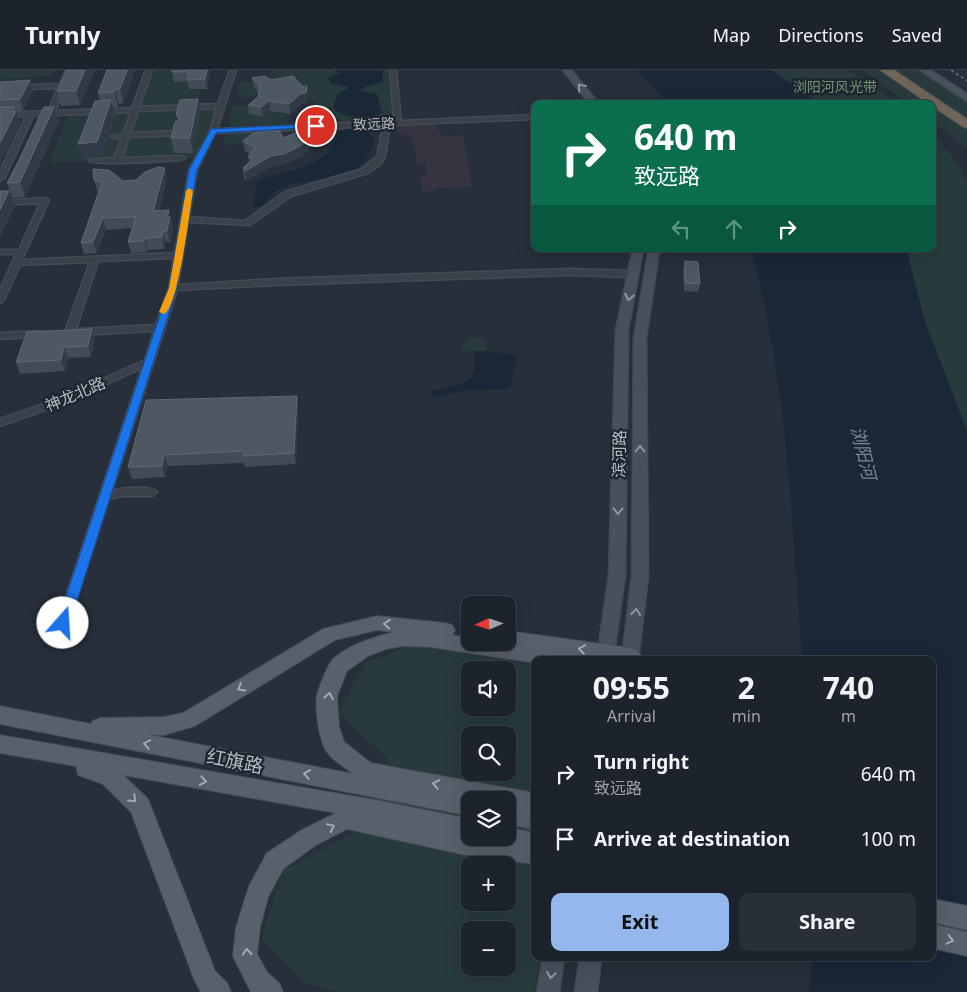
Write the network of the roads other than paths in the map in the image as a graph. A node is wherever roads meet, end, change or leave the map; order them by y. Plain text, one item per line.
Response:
1 (69, 70) edge
2 (149, 70) edge
3 (233, 70) edge
4 (393, 70) edge
5 (556, 70) edge
6 (566, 70) edge
7 (876, 70) edge
8 (886, 70) edge
9 (924, 70) edge
10 (61, 86) junction
11 (0, 88) edge
12 (967, 98) edge
13 (580, 100) edge
14 (592, 100) edge
15 (920, 100) edge
16 (931, 100) edge
17 (936, 103) edge
18 (221, 106) junction
19 (134, 110) junction
20 (936, 111) edge
21 (30, 114) junction
22 (50, 114) junction
23 (3, 117) edge
24 (531, 117) edge
25 (398, 123) junction
26 (387, 124) junction
27 (967, 124) edge
28 (213, 131) junction
29 (967, 131) edge
30 (178, 133) edge
31 (126, 135) junction
32 (116, 136) dead end
33 (0, 158) edge
34 (10, 158) junction
35 (181, 158) dead end
36 (93, 161) dead end
37 (117, 161) junction
38 (0, 179) edge
39 (0, 203) edge
40 (184, 219) junction
41 (0, 252) edge
42 (21, 252) junction
43 (637, 252) edge
44 (654, 252) edge
45 (178, 255) junction
46 (95, 259) junction
47 (16, 263) junction
48 (633, 274) junction
49 (173, 288) junction
50 (0, 300) edge
51 (159, 328) junction
52 (62, 333) junction
53 (0, 336) edge
54 (148, 362) junction
55 (0, 423) edge
56 (152, 492) dead end
57 (106, 496) junction
58 (63, 623) dead end
59 (461, 632) edge
60 (516, 640) edge
61 (537, 656) edge
62 (606, 656) edge
63 (630, 656) edge
64 (0, 715) edge
65 (60, 728) junction
66 (0, 744) edge
67 (45, 752) junction
68 (531, 802) edge
69 (461, 804) edge
70 (516, 816) edge
71 (531, 819) edge
72 (461, 828) edge
73 (516, 839) edge
74 (531, 842) edge
75 (531, 853) edge
76 (936, 911) edge
77 (967, 918) edge
78 (936, 937) edge
79 (967, 944) edge
80 (553, 961) edge
81 (591, 961) edge
82 (218, 992) edge
83 (270, 992) edge
84 (548, 992) edge
85 (586, 992) edge

1 - 10 street
2 - 19 street
3 - 18 street
4 - 25 street
5 - 13 main road
14 -> 6 main road
7 - 15 highway
8 - 16 highway
9 - 12 main road
10 - 11 street
10 - 22 street
17 - 27 highway
18 - 19 street
18 - 28 street
19 - 22 street
19 - 31 street
20 - 29 highway
21 - 22 street
21 - 23 street
21 - 34 street
24 - 25 street, 致远路
25 - 26 street, 致远路
26 - 28 street, 致远路
26 - 40 street
28 - 40 street
30 - 31 street
31 - 32 street
31 - 37 street
33 - 34 street
34 - 38 street
35 - 37 street
36 - 37 street
39 - 42 street
40 - 45 street
41 - 42 street
42 - 47 street
43 - 48 main road, 滨河路
63 -> 44 main road, 滨河路
45 - 46 street
45 - 49 street
46 - 47 street
46 - 52 street
47 - 50 street
48 - 49 street
48 -> 62 main road, 滨河路
49 - 51 street
51 - 52 street
51 - 54 street
52 - 53 street
54 - 55 street, 神龙北路
54 - 57 street
56 - 57 street
57 - 58 street
59 -> 65 main road
62 -> 60 main road
68 -> 61 main road
64 - 65 main road, 红旗路
69 -> 65 main road, 红旗路
66 - 67 main road, 红旗路
67 -> 72 main road, 红旗路
67 -> 82 main road
70 - 71 main road
73 - 74 main road
83 -> 75 main road
76 - 77 main road
78 -> 79 main road
80 -> 84 main road
81 - 85 main road

